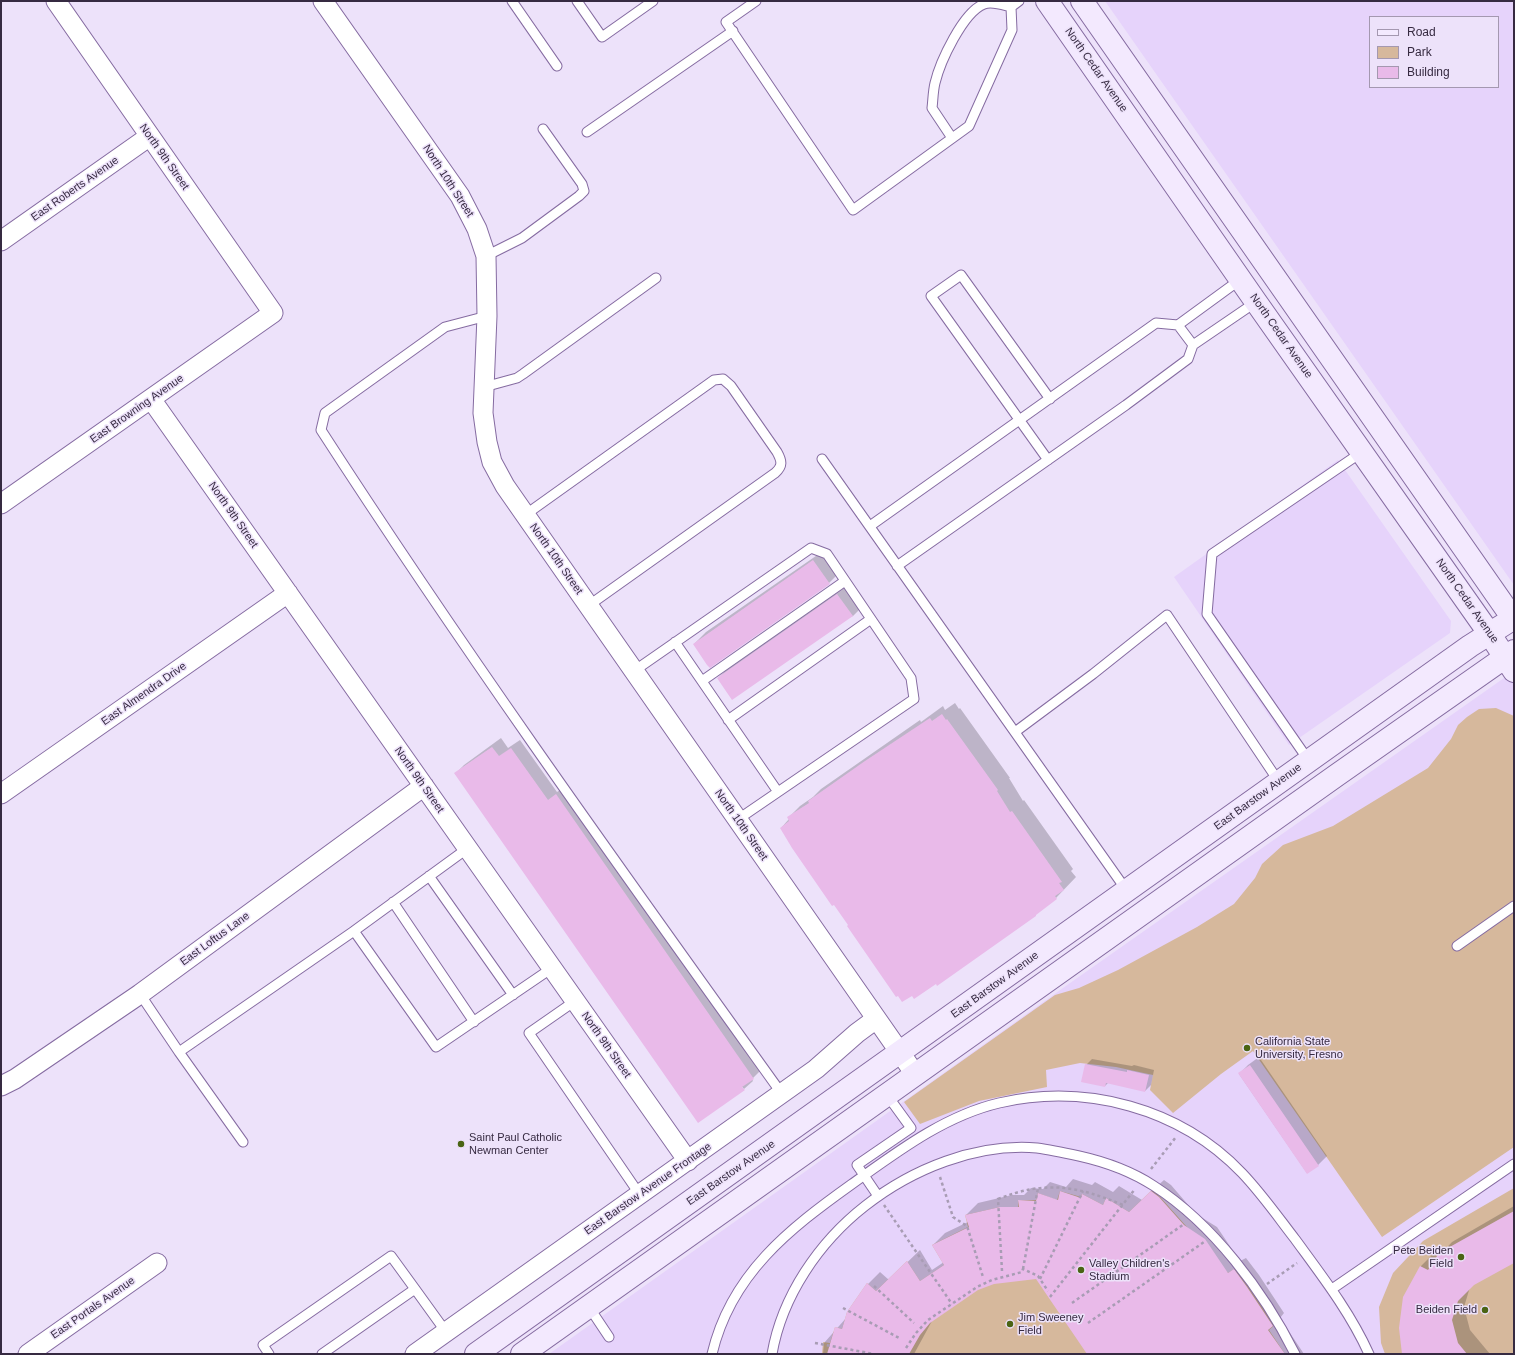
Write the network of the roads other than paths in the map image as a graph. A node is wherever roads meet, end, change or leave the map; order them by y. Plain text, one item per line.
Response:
1 (56, 1) edge
2 (323, 1) edge
3 (512, 1) edge
4 (577, 1) edge
5 (653, 1) edge
6 (756, 1) edge
7 (1019, 1) edge
8 (1047, 1) edge
9 (1066, 1) edge
10 (1082, 1) edge
11 (1011, 7) junction
12 (732, 31) junction
13 (558, 66) dead end
14 (1135, 76) junction
15 (543, 129) dead end
16 (586, 132) dead end
17 (150, 136) junction
18 (952, 138) junction
19 (1, 241) edge
20 (486, 256) junction
21 (656, 278) dead end
22 (1241, 280) junction
23 (1256, 302) junction
24 (273, 313) joint
25 (487, 316) junction
26 (1178, 325) junction
27 (1193, 345) junction
28 (484, 387) junction
29 (151, 399) junction
30 (1050, 399) junction
31 (1020, 421) junction
32 (1362, 452) junction
33 (822, 459) dead end
34 (1048, 460) junction
35 (1, 504) edge
36 (525, 515) junction
37 (870, 526) junction
38 (897, 566) junction
39 (845, 581) junction
40 (288, 593) junction
41 (588, 606) junction
42 (1514, 618) edge
43 (871, 619) junction
44 (1490, 633) junction
45 (675, 642) junction
46 (1511, 660) edge
47 (634, 671) junction
48 (702, 682) junction
49 (728, 720) junction
50 (1015, 732) junction
51 (1309, 761) junction
52 (1279, 782) junction
53 (424, 786) junction
54 (778, 792) junction
55 (1, 794) edge
56 (737, 820) junction
57 (468, 848) junction
58 (429, 876) junction
59 (1127, 891) junction
60 (393, 902) junction
61 (1514, 906) edge
62 (354, 931) junction
63 (1457, 946) dead end
64 (552, 968) junction
65 (140, 994) junction
66 (513, 995) junction
67 (575, 1001) junction
68 (876, 1019) junction
69 (474, 1022) junction
70 (179, 1052) junction
71 (900, 1053) junction
72 (915, 1074) junction
73 (1, 1086) edge
74 (782, 1094) junction
75 (887, 1095) junction
76 (243, 1142) dead end
77 (688, 1161) junction
78 (1514, 1164) edge
79 (864, 1176) junction
80 (640, 1195) junction
81 (878, 1196) junction
82 (157, 1263) dead end
83 (415, 1289) junction
84 (1332, 1289) junction
85 (588, 1307) junction
86 (446, 1332) junction
87 (609, 1337) dead end
88 (28, 1354) edge
89 (269, 1354) edge
90 (322, 1354) edge
91 (415, 1354) edge
92 (476, 1354) edge
93 (522, 1354) edge
94 (712, 1354) edge
95 (772, 1354) edge
96 (1295, 1354) edge
97 (1369, 1354) edge

1 - 17 street, North 9th Street
2 - 20 street, North 10th Street
3 - 13 lane
4 - 5 lane
6 - 12 lane
7 - 11 lane
8 - 22 main road, North Cedar Avenue
9 - 14 main road
10 - 14 main road
11 - 18 lane
11 - 18 lane
12 - 16 lane
12 - 18 lane
14 - 42 main road
15 - 20 lane
17 - 19 street, East Roberts Avenue
17 - 24 street, North 9th Street
20 - 25 street, North 10th Street
21 - 28 lane
22 - 23 main road, North Cedar Avenue
22 - 26 lane
23 - 27 lane
23 - 32 main road, North Cedar Avenue
24 - 29 street, East Browning Avenue
25 - 28 street, North 10th Street
25 - 74 lane
26 - 27 lane
26 - 30 lane
27 - 34 lane
28 - 36 street, North 10th Street
29 - 35 street, East Browning Avenue
29 - 40 street, North 9th Street
30 - 31 lane
30 - 31 lane
31 - 34 lane
31 - 37 lane
32 - 44 main road, North Cedar Avenue
32 - 51 lane
33 - 37 lane
34 - 38 lane
36 - 41 street, North 10th Street
36 - 41 lane
37 - 38 lane
38 - 50 lane
39 - 43 lane
39 - 45 lane
39 - 48 lane
40 - 53 street, North 9th Street
40 - 55 street, East Almendra Drive
41 - 47 street, North 10th Street
42 - 44 main road, East Barstow Avenue
43 - 49 lane
43 - 54 lane
44 - 46 main road, North Cedar Avenue
44 - 51 main road, East Barstow Avenue
45 - 47 lane
45 - 48 lane
46 - 72 main road
47 - 56 street, North 10th Street
48 - 49 lane
49 - 54 lane
50 - 52 lane
50 - 59 lane
51 - 52 main road, East Barstow Avenue
52 - 59 main road, East Barstow Avenue
53 - 57 street, North 9th Street
53 - 65 street, East Loftus Lane
54 - 56 lane
56 - 68 street, North 10th Street
57 - 58 lane
57 - 64 street, North 9th Street
58 - 60 lane
58 - 66 lane
59 - 71 main road, East Barstow Avenue
60 - 62 lane
60 - 69 lane
61 - 63 lane
62 - 69 lane
62 - 70 lane
64 - 66 lane
64 - 67 street, North 9th Street
65 - 70 lane
65 - 73 street, East Loftus Lane
66 - 69 lane
67 - 77 street, North 9th Street
67 - 80 lane
68 - 71 street, North 10th Street
68 - 74 street, East Barstow Avenue Frontage
70 - 76 lane
71 - 72 street, North 10th Street
71 - 92 main road, East Barstow Avenue
72 - 75 main road
74 - 77 street, East Barstow Avenue Frontage
75 - 79 lane
75 - 85 main road
77 - 80 street, East Barstow Avenue Frontage
78 - 84 lane
79 - 81 lane
79 - 84 lane
79 - 94 lane
80 - 86 street, East Barstow Avenue Frontage
81 - 95 lane
81 - 96 lane
82 - 88 street, East Portals Avenue
83 - 86 lane
83 - 89 lane
83 - 90 lane
84 - 97 lane
85 - 87 lane
85 - 93 main road
86 - 91 street, East Barstow Avenue Frontage

